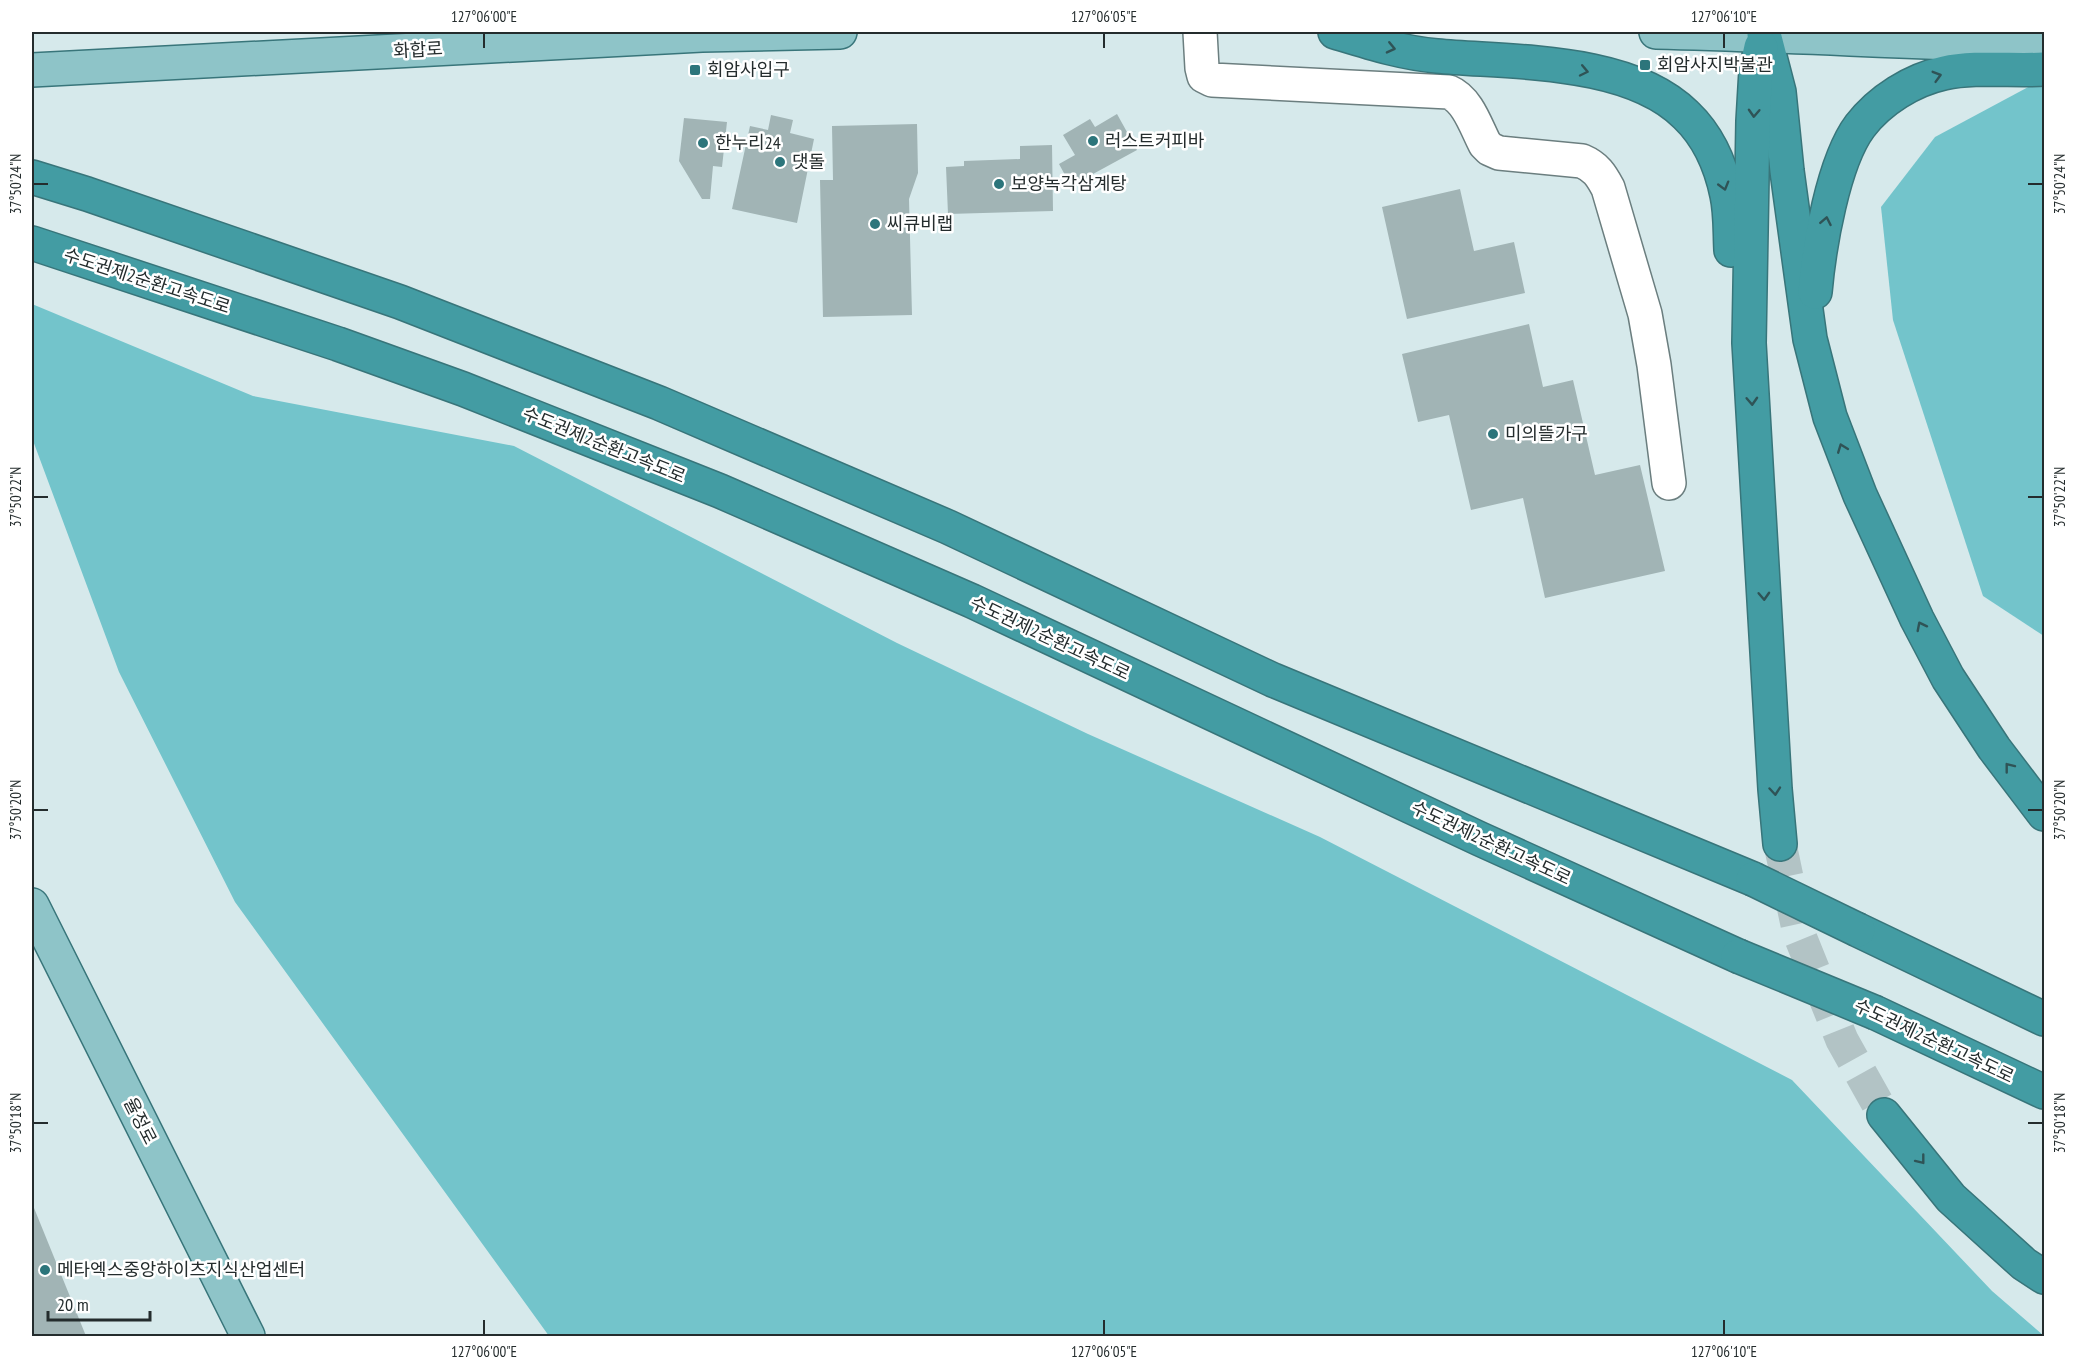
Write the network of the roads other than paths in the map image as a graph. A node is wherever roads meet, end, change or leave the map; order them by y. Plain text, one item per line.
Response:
1 (840, 32) edge
2 (1200, 32) edge
3 (1335, 32) edge
4 (1656, 32) edge
5 (702, 33) edge
6 (1764, 33) edge
7 (2044, 46) edge
8 (2044, 69) edge
9 (32, 70) edge
10 (32, 177) edge
11 (32, 243) edge
12 (1810, 339) junction
13 (1749, 343) junction
14 (1669, 483) dead end
15 (2044, 814) edge
16 (1780, 844) tunnel mouth
17 (32, 905) edge
18 (2044, 1019) edge
19 (2044, 1092) edge
20 (1884, 1114) tunnel mouth
21 (2044, 1277) edge
22 (248, 1336) edge

1 - 5 main road, 화합로
2 - 14 lane
3 -> 13 highway
4 - 6 main road
5 - 9 main road, 화합로
6 - 7 main road
6 - 12 highway
6 -> 13 highway
12 -> 8 highway
10 - 18 highway, bridge
11 - 19 highway, 수도권제2순환고속도로, bridge
15 -> 12 highway
13 -> 16 highway
17 - 22 main road, 율정로
20 -> 21 highway

